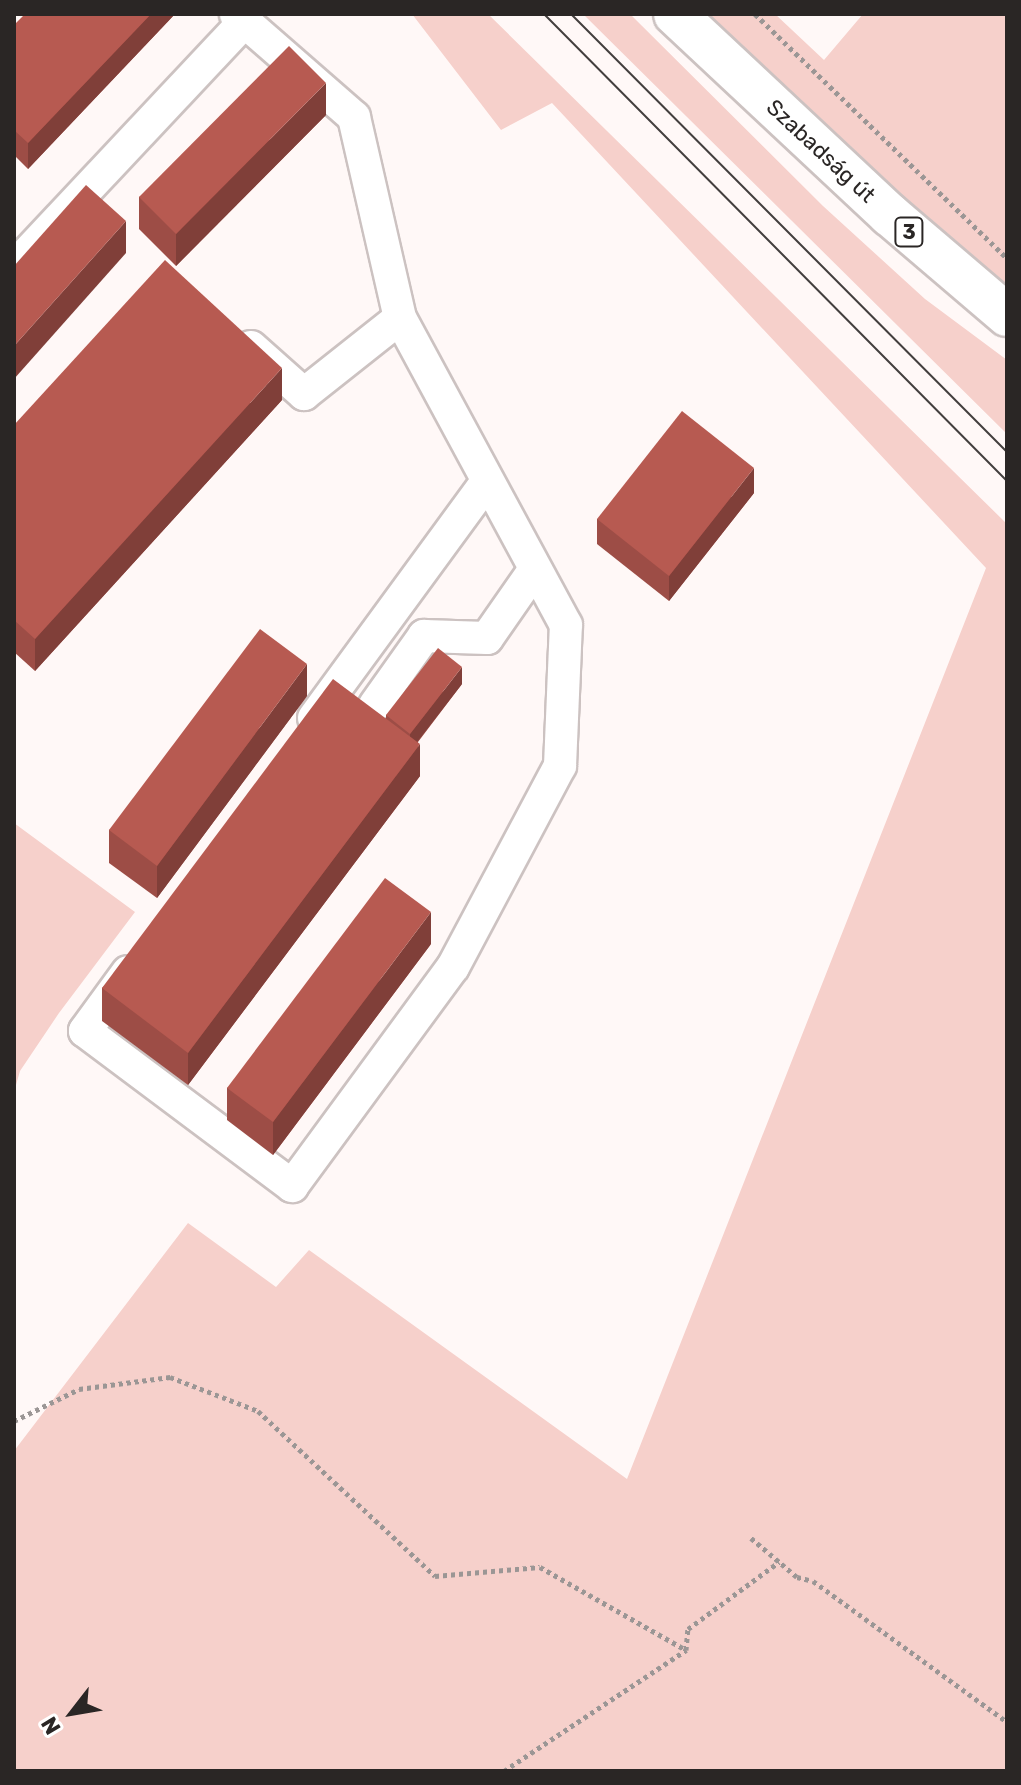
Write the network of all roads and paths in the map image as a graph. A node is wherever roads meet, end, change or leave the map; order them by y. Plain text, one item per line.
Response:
1 (675, 14) edge
2 (755, 14) edge
3 (240, 18) edge
4 (1007, 258) edge
5 (14, 267) edge
6 (1007, 315) edge
7 (400, 318) junction
8 (226, 325) edge
9 (487, 482) junction
10 (535, 569) junction
11 (375, 705) dead end
12 (300, 737) edge
13 (151, 942) edge
14 (14, 1421) edge
15 (751, 1538) dead end
16 (779, 1562) junction
17 (686, 1650) junction
18 (1007, 1722) edge
19 (504, 1771) edge

1 - 6 main road, Szabadság út / 3
2 - 4 path
3 - 5 lane
3 - 7 lane
7 - 8 lane
7 - 9 lane
9 - 10 lane
9 - 12 lane
10 - 11 lane
10 - 13 lane
14 - 17 path
15 - 16 path
16 - 17 path
16 - 18 path
17 - 19 path

